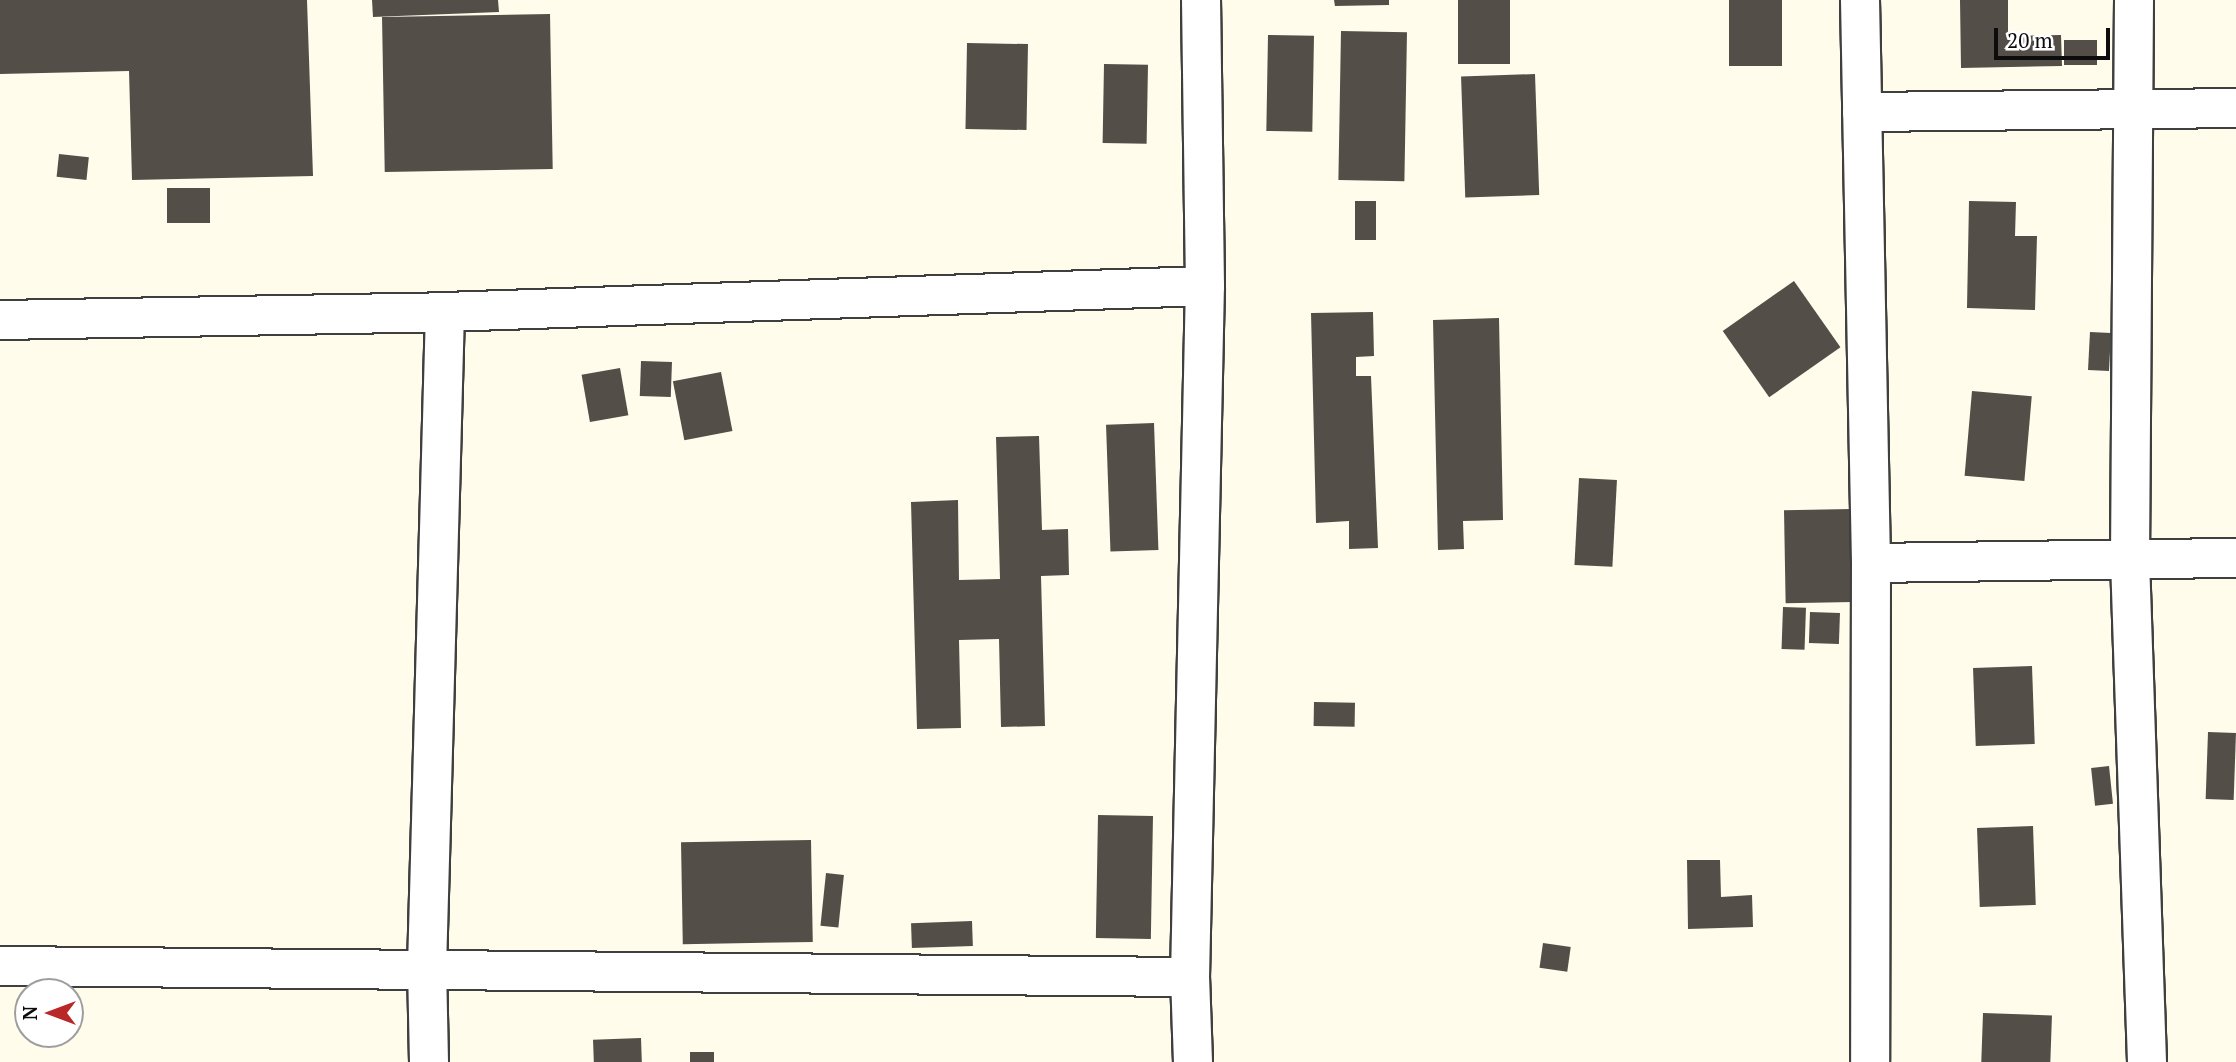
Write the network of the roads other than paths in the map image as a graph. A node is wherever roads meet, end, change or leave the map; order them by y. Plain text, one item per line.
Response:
1 (1201, 0) edge
2 (1860, 0) edge
3 (2134, 0) edge
4 (2236, 108) edge
5 (2136, 109) junction
6 (1862, 112) junction
7 (1205, 286) junction
8 (445, 312) junction
9 (0, 320) edge
10 (2236, 558) edge
11 (2130, 560) junction
12 (1871, 564) junction
13 (0, 967) edge
14 (427, 968) junction
15 (1190, 977) junction
16 (429, 1062) edge
17 (1193, 1062) edge
18 (1870, 1062) edge
19 (2147, 1062) edge

1 - 7 street
2 - 6 street
3 - 5 street
4 - 5 street
5 - 6 street
5 - 11 street
6 - 12 street
7 - 8 street
7 - 15 street
8 - 9 street
8 - 14 street
10 - 11 street
11 - 12 street
11 - 19 street
12 - 18 street
13 - 14 street
14 - 15 street
14 - 16 street
15 - 17 street

